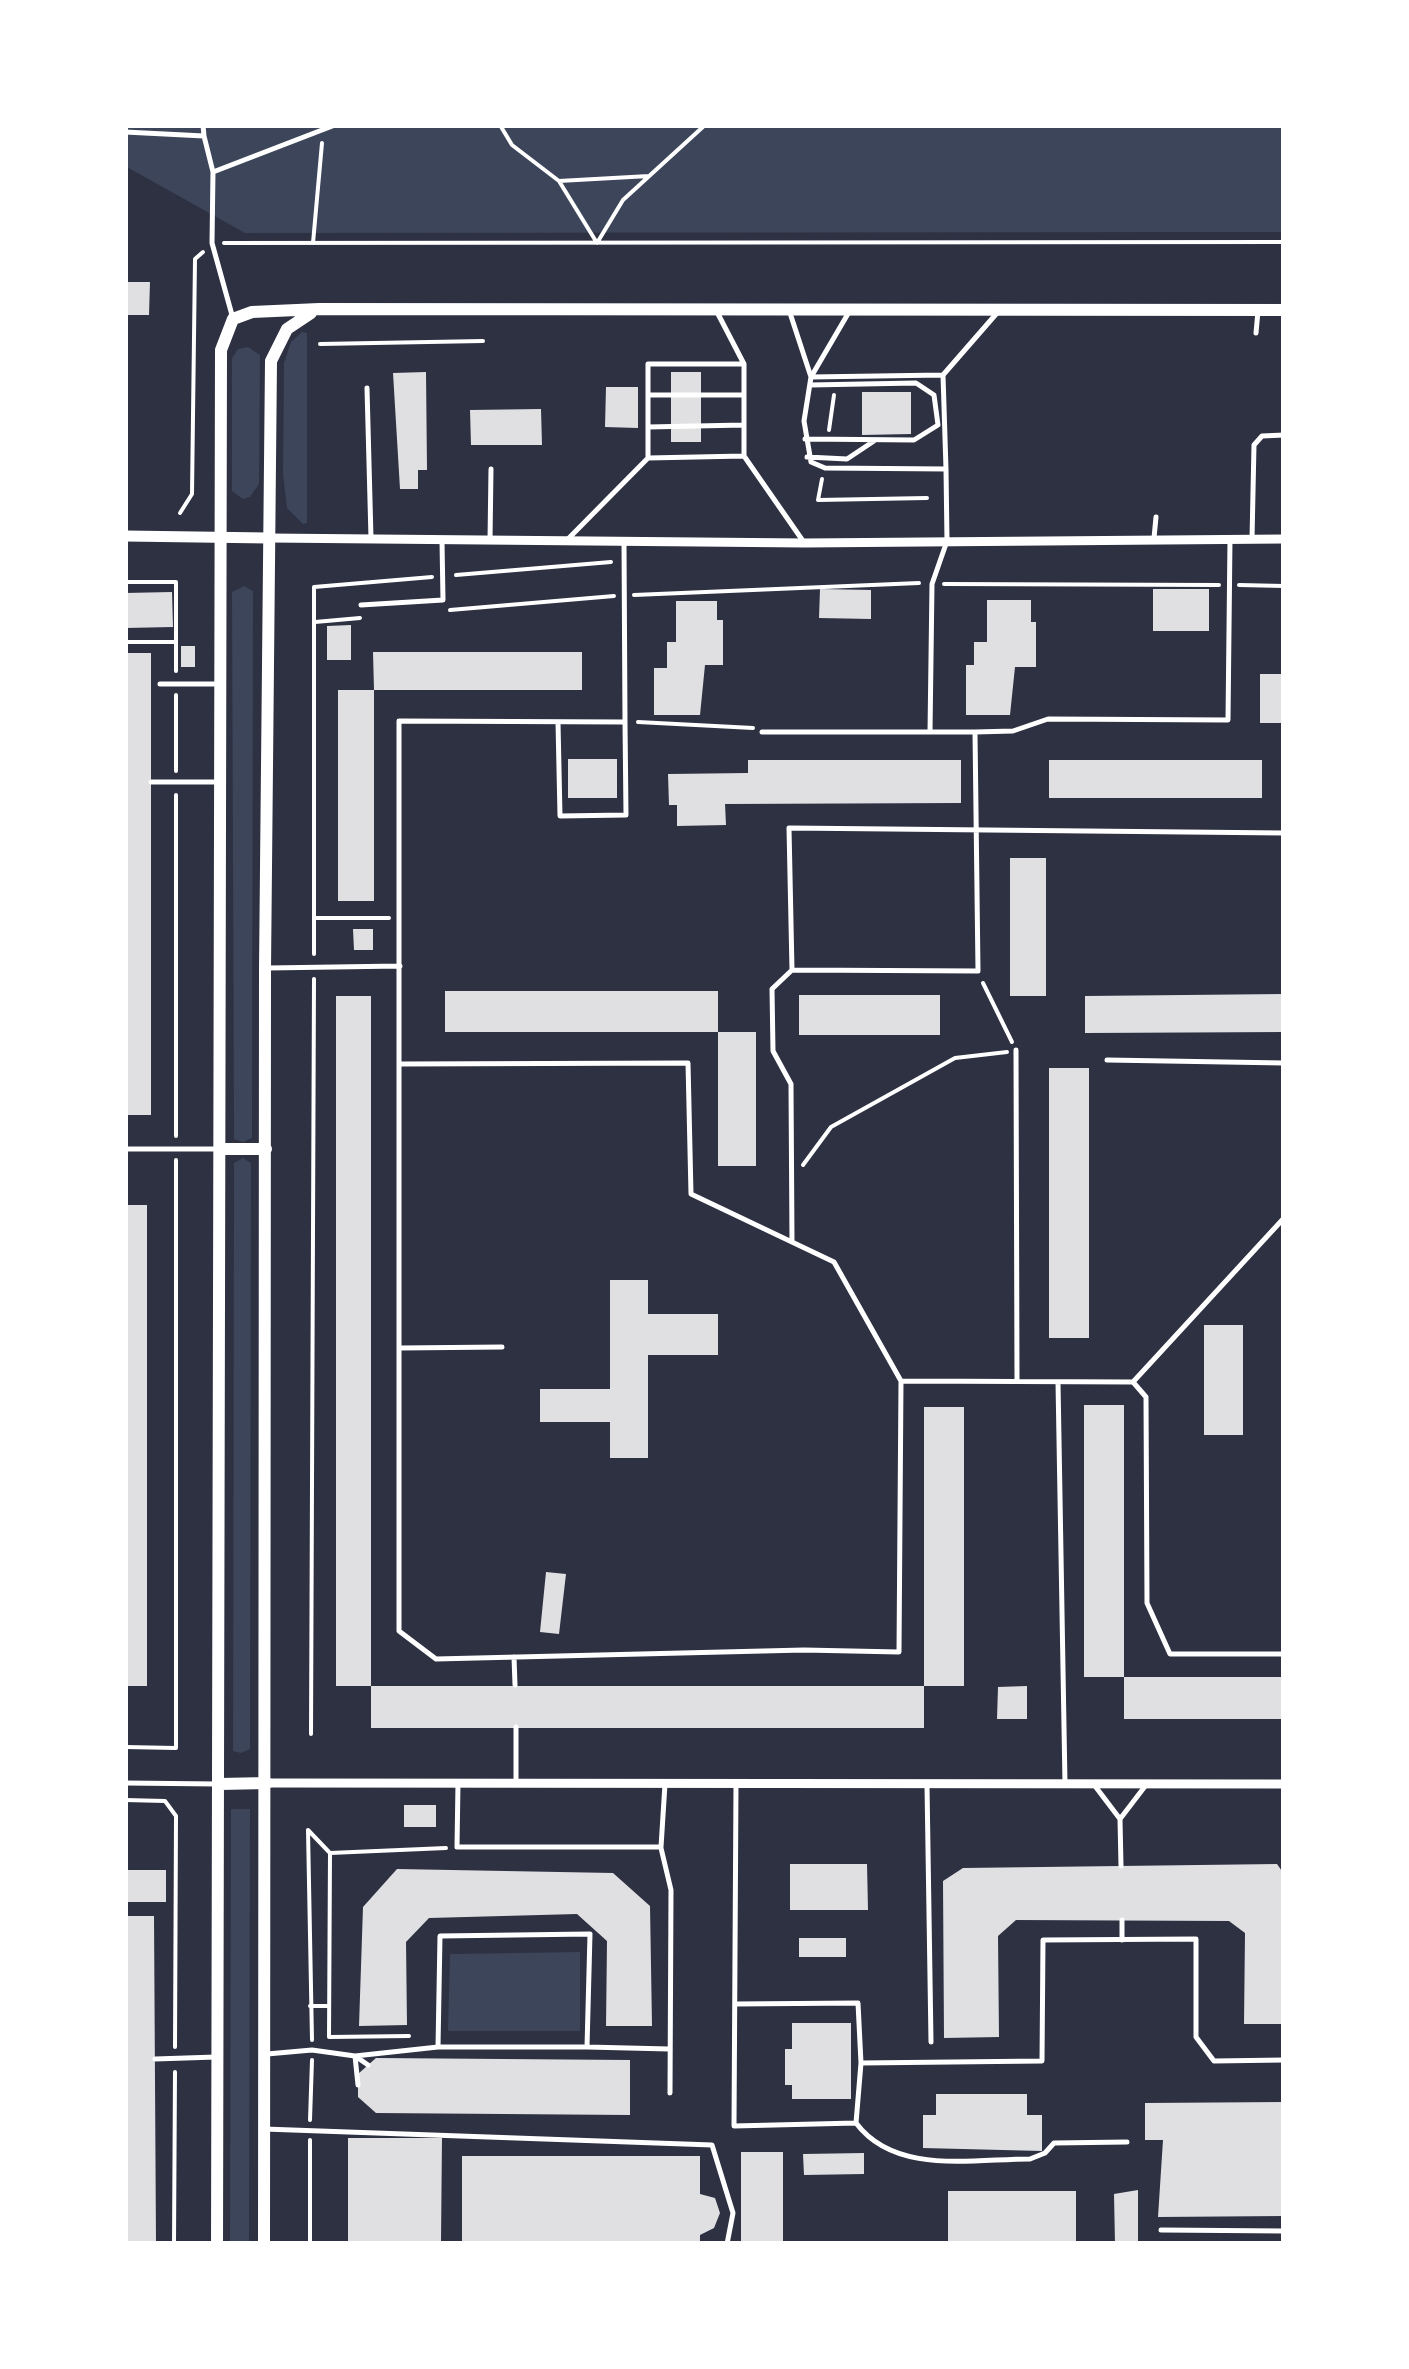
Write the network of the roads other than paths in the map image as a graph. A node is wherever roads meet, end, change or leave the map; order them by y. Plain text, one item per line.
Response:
1 (203, 125) edge
2 (335, 125) edge
3 (125, 132) edge
4 (204, 136) junction
5 (213, 172) junction
6 (319, 309) junction
7 (716, 309) junction
8 (788, 310) junction
9 (1258, 310) junction
10 (1284, 310) edge
11 (849, 311) junction
12 (998, 311) junction
13 (233, 319) junction
14 (1256, 333) dead end
15 (744, 364) junction
16 (943, 375) junction
17 (810, 382) junction
18 (368, 388) dead end
19 (744, 394) junction
20 (648, 396) junction
21 (744, 425) junction
22 (648, 427) junction
23 (1284, 435) edge
24 (805, 439) junction
25 (877, 440) junction
26 (744, 456) junction
27 (808, 457) junction
28 (648, 458) junction
29 (946, 468) junction
30 (491, 470) dead end
31 (1156, 518) dead end
32 (125, 536) edge
33 (219, 536) junction
34 (269, 538) junction
35 (371, 538) junction
36 (1154, 538) junction
37 (1230, 539) junction
38 (1252, 539) junction
39 (1284, 539) edge
40 (490, 540) junction
41 (568, 540) junction
42 (442, 541) junction
43 (947, 541) junction
44 (624, 542) junction
45 (804, 543) junction
46 (361, 605) dead end
47 (160, 684) dead end
48 (221, 684) junction
49 (558, 722) junction
50 (625, 722) junction
51 (762, 732) road end
52 (930, 732) junction
53 (975, 732) junction
54 (152, 782) dead end
55 (222, 782) junction
56 (976, 830) junction
57 (1284, 832) edge
58 (400, 966) junction
59 (265, 968) junction
60 (792, 970) junction
61 (1016, 1050) road end
62 (1108, 1060) dead end
63 (1284, 1063) edge
64 (401, 1064) junction
65 (221, 1148) junction
66 (125, 1149) edge
67 (266, 1149) junction
68 (1284, 1218) edge
69 (792, 1242) junction
70 (400, 1348) junction
71 (502, 1348) dead end
72 (901, 1381) junction
73 (1017, 1381) junction
74 (1058, 1382) junction
75 (1133, 1382) junction
76 (1284, 1654) edge
77 (514, 1658) junction
78 (515, 1685) dead end
79 (516, 1727) dead end
80 (125, 1783) edge
81 (267, 1783) junction
82 (458, 1783) junction
83 (516, 1783) junction
84 (220, 1784) junction
85 (664, 1784) junction
86 (736, 1784) junction
87 (927, 1784) junction
88 (1064, 1784) junction
89 (1093, 1784) junction
90 (1147, 1784) junction
91 (1284, 1784) edge
92 (1120, 1819) junction
93 (661, 1847) junction
94 (1121, 1866) dead end
95 (1122, 1920) dead end
96 (1122, 1940) junction
97 (735, 2004) junction
98 (932, 2042) dead end
99 (438, 2047) junction
100 (588, 2047) junction
101 (669, 2049) junction
102 (266, 2054) junction
103 (355, 2056) junction
104 (219, 2057) junction
105 (155, 2059) dead end
106 (1284, 2060) edge
107 (861, 2063) junction
108 (368, 2065) dead end
109 (358, 2085) dead end
110 (670, 2093) dead end
111 (856, 2124) junction
112 (264, 2129) junction
113 (1127, 2142) dead end
114 (1161, 2230) dead end
115 (1284, 2231) edge
116 (217, 2244) edge
117 (264, 2244) edge
118 (726, 2244) edge

1 - 4 lane
2 - 5 lane
3 - 4 lane
4 - 5 lane
5 - 13 lane
6 - 7 main road
6 - 13 main road
6 - 34 main road
7 - 8 main road
7 - 15 lane
8 - 11 main road
8 - 17 lane
9 - 10 main road
9 - 12 main road
9 - 14 lane
11 - 12 main road
11 - 17 lane
12 - 16 lane
13 - 33 main road
15 - 19 lane
15 - 20 lane
16 - 17 lane
16 - 29 lane
17 - 24 lane
17 - 25 lane
18 - 35 lane
19 - 20 lane
19 - 21 lane
20 - 22 lane
21 - 22 lane
21 - 26 lane
22 - 28 lane
23 - 38 lane
24 - 25 lane
24 - 27 lane
25 - 27 lane
26 - 28 lane
26 - 45 lane
27 - 29 lane
28 - 41 lane
29 - 43 lane
30 - 40 lane
31 - 36 lane
32 - 33 street
33 - 34 street
33 - 48 main road
34 - 35 street
34 - 59 main road
35 - 42 street
36 - 37 street
36 - 43 street
37 - 38 street
37 - 53 lane
38 - 39 street
40 - 41 street
40 - 42 street
41 - 44 street
42 - 46 lane
43 - 45 street
43 - 52 lane
44 - 45 street
44 - 50 lane
47 - 48 lane
48 - 55 main road
49 - 50 lane
49 - 50 lane
49 - 58 lane
51 - 52 lane
52 - 53 lane
53 - 56 lane
54 - 55 lane
55 - 65 main road
56 - 57 lane
56 - 60 lane
56 - 60 lane
58 - 59 lane
58 - 64 lane
59 - 67 main road
60 - 69 lane
61 - 73 lane
62 - 63 lane
64 - 69 lane
64 - 70 lane
65 - 66 lane
65 - 67 main road
65 - 84 main road
67 - 81 main road
68 - 75 lane
69 - 72 lane
70 - 71 lane
70 - 77 lane
72 - 73 lane
72 - 77 lane
73 - 74 lane
74 - 75 lane
74 - 88 lane
75 - 76 lane
77 - 78 lane
79 - 83 lane
80 - 84 lane
81 - 82 street
81 - 84 main road
81 - 102 main road
82 - 83 street
82 - 93 lane
83 - 85 street
84 - 104 main road
85 - 86 street
85 - 93 lane
86 - 87 street
86 - 97 lane
87 - 88 street
87 - 98 lane
88 - 89 street
89 - 90 street
89 - 92 lane
90 - 91 street
90 - 92 lane
92 - 94 lane
93 - 101 lane
95 - 96 lane
96 - 106 lane
96 - 107 lane
97 - 107 lane
97 - 111 lane
99 - 100 lane
99 - 100 lane
99 - 103 lane
100 - 101 lane
101 - 110 lane
102 - 103 lane
102 - 112 main road
103 - 108 lane
103 - 109 lane
104 - 105 lane
104 - 116 main road
107 - 111 lane
111 - 113 lane
112 - 117 main road
112 - 118 lane
114 - 115 lane

